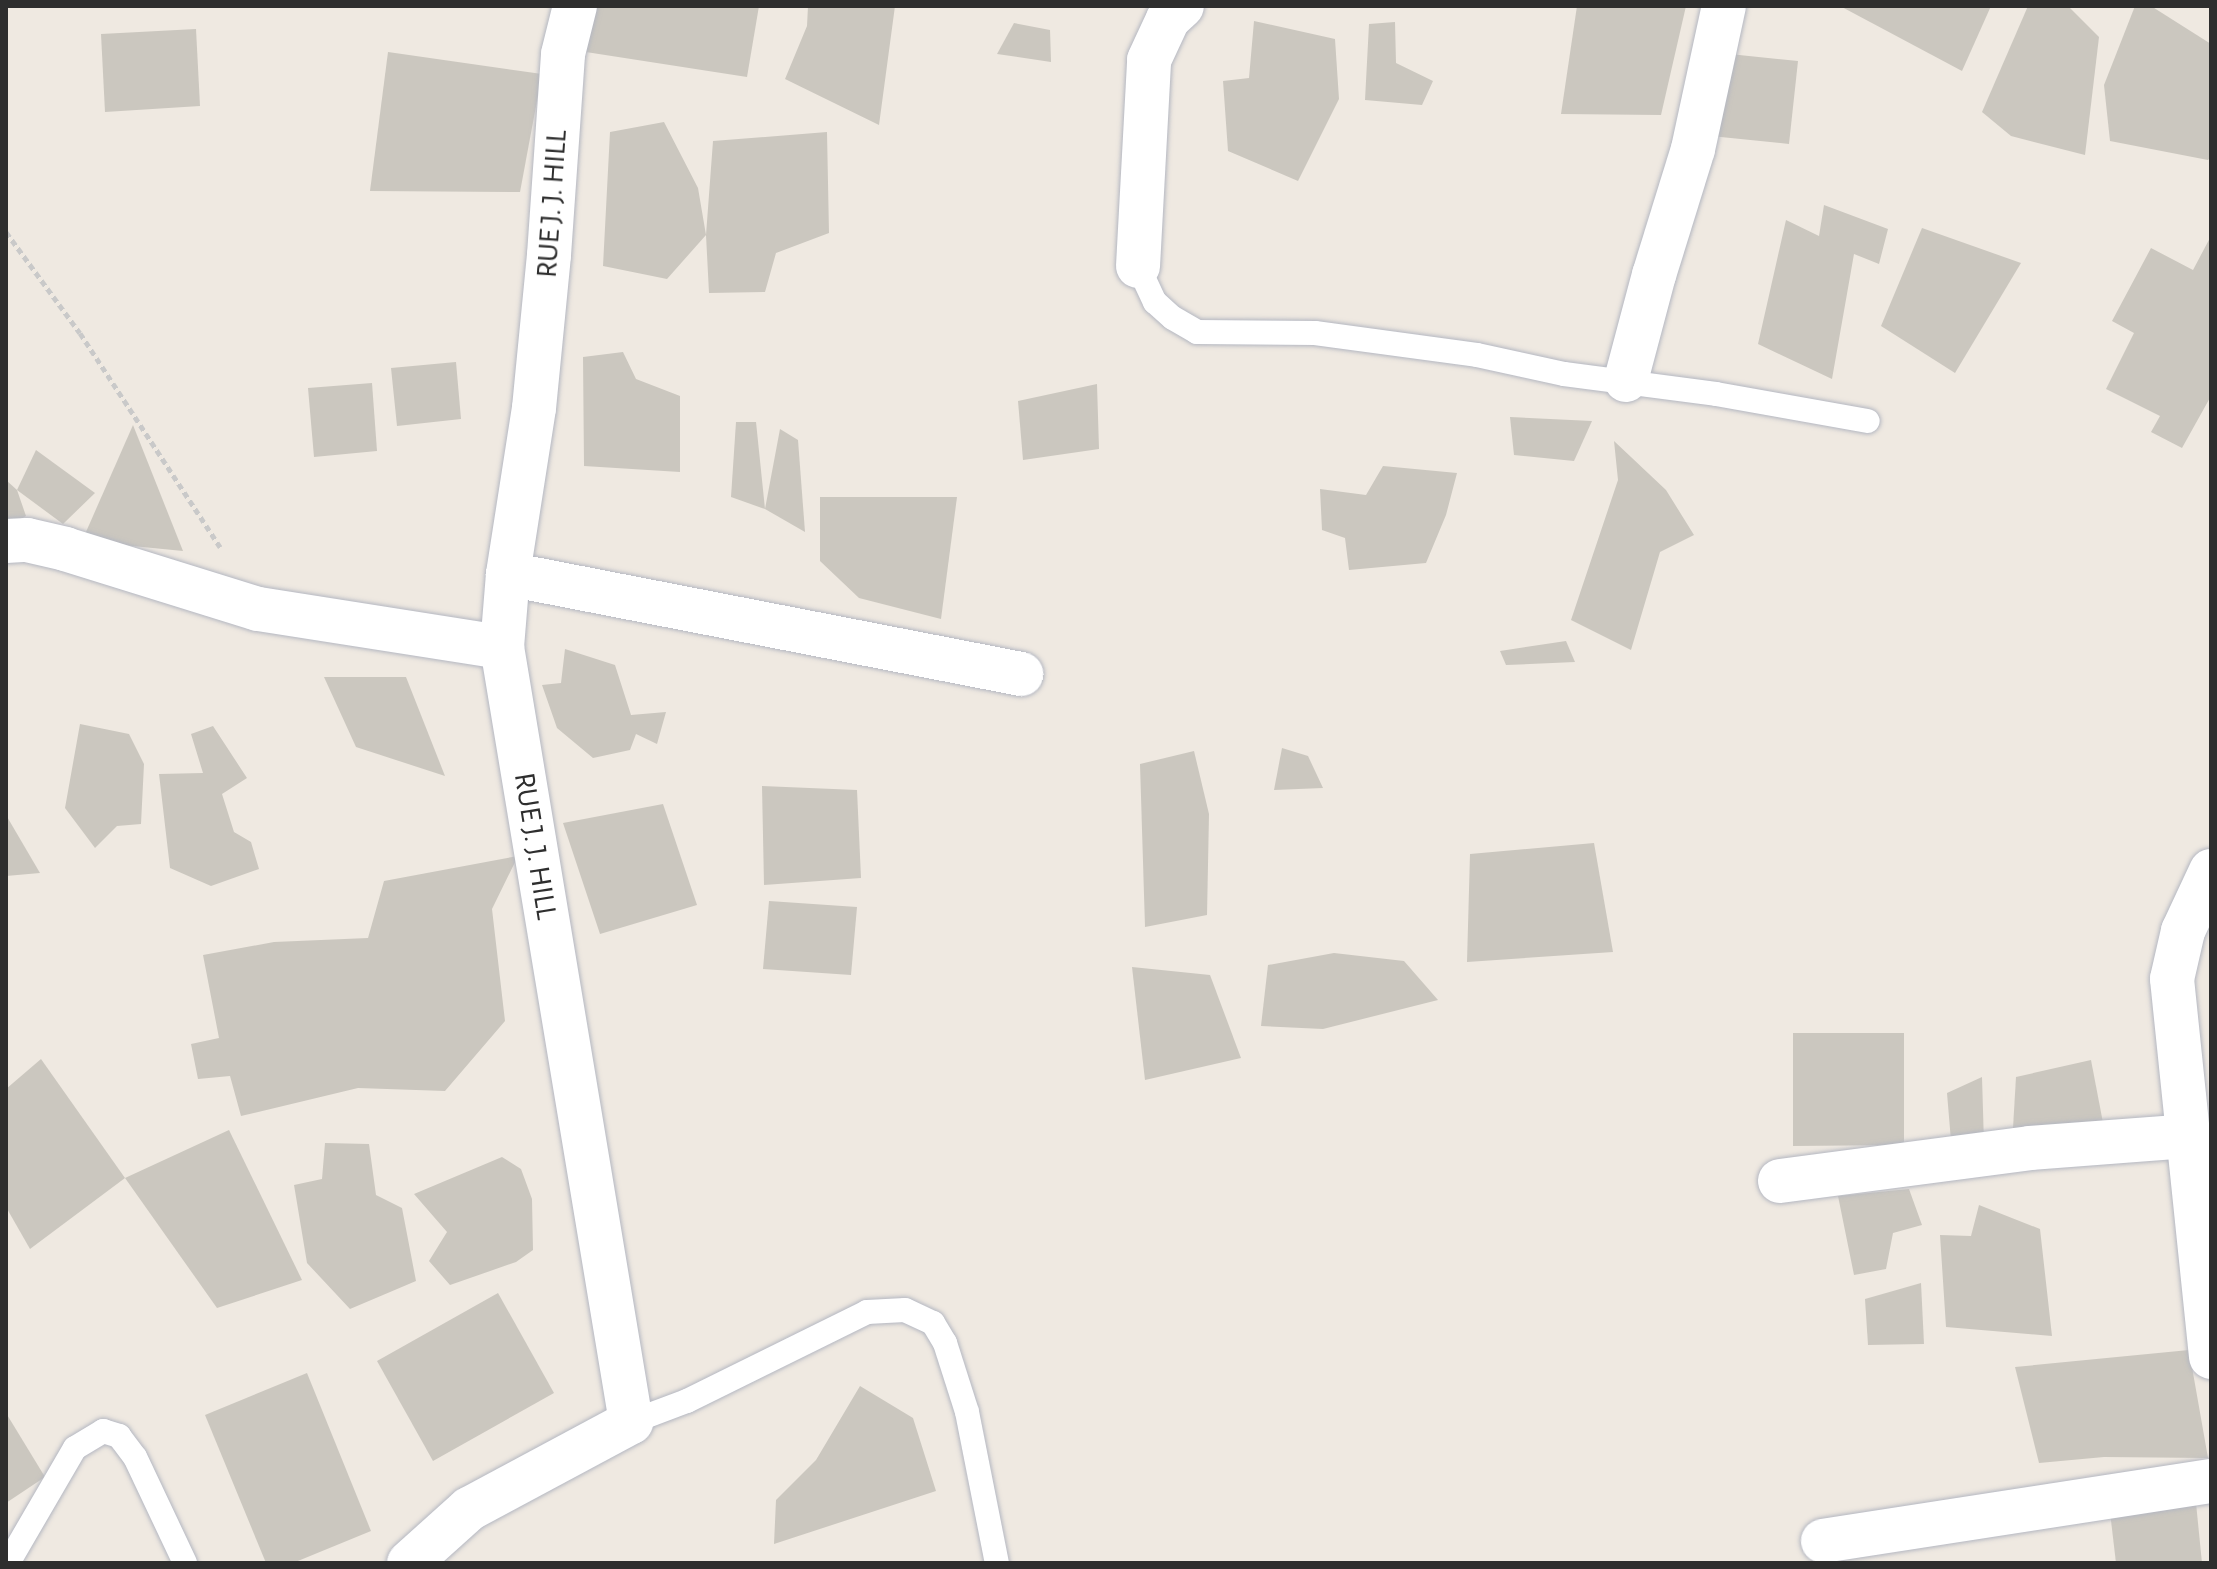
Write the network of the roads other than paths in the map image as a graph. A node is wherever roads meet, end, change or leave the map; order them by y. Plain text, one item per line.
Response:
1 (575, 6) edge
2 (1182, 6) edge
3 (1724, 6) edge
4 (1138, 266) joint
5 (1626, 380) junction
6 (1868, 421) dead end
7 (6, 541) edge
8 (508, 574) junction
9 (502, 647) junction
10 (1021, 674) dead end
11 (2211, 871) edge
12 (2188, 1136) junction
13 (1780, 1181) dead end
14 (2211, 1357) edge
15 (631, 1422) junction
16 (2211, 1481) edge
17 (1823, 1541) dead end
18 (8, 1563) edge
19 (185, 1563) edge
20 (409, 1563) edge
21 (997, 1563) edge

1 - 8 street, RUE J. J. HILL
2 - 4 street
3 - 5 street
4 - 5 lane
5 - 6 lane
7 - 9 street
8 - 9 street, RUE J. J. HILL
8 - 10 street
9 - 15 street, RUE J. J. HILL
11 - 12 street
12 - 13 street
12 - 14 street
15 - 20 street
15 - 21 lane
16 - 17 street
18 - 19 lane

